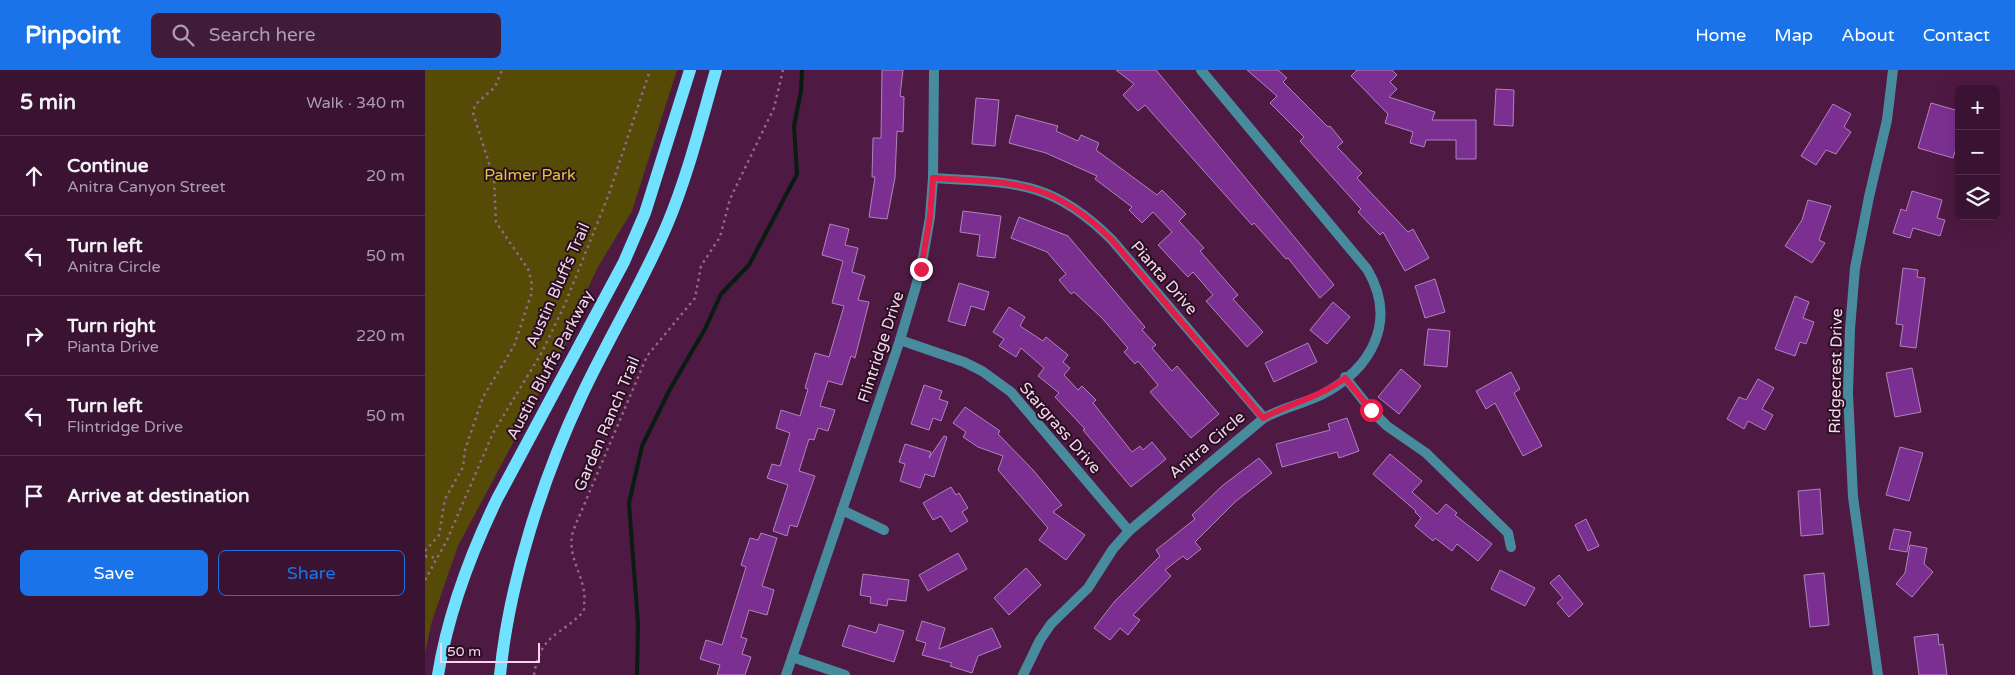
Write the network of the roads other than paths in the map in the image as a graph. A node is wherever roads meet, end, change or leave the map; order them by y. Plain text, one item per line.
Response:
1 (690, 70) edge
2 (716, 70) edge
3 (934, 70) edge
4 (1201, 70) edge
5 (1893, 70) edge
6 (933, 178) junction
7 (900, 340) junction
8 (1345, 378) junction
9 (1263, 418) junction
10 (843, 510) junction
11 (884, 530) dead end
12 (1129, 531) junction
13 (1511, 547) dead end
14 (792, 657) junction
15 (438, 675) edge
16 (500, 675) edge
17 (786, 675) edge
18 (845, 675) edge
19 (1023, 675) edge
20 (1879, 675) edge

1 - 15 main road, Austin Bluffs Parkway
2 - 16 main road
3 - 6 street, Flintridge Drive
4 - 8 street, Anitra Circle
5 - 20 street, Ridgecrest Drive
6 - 7 street, Flintridge Drive
6 - 9 street, Pianta Drive
7 - 10 street, Flintridge Drive
7 - 12 street, Stargrass Drive
8 - 9 street, Anitra Circle
8 - 13 street
9 - 12 street, Anitra Circle
10 - 11 street
10 - 14 street, Flintridge Drive
12 - 19 street, Anitra Circle
14 - 17 street, Flintridge Drive
14 - 18 street

